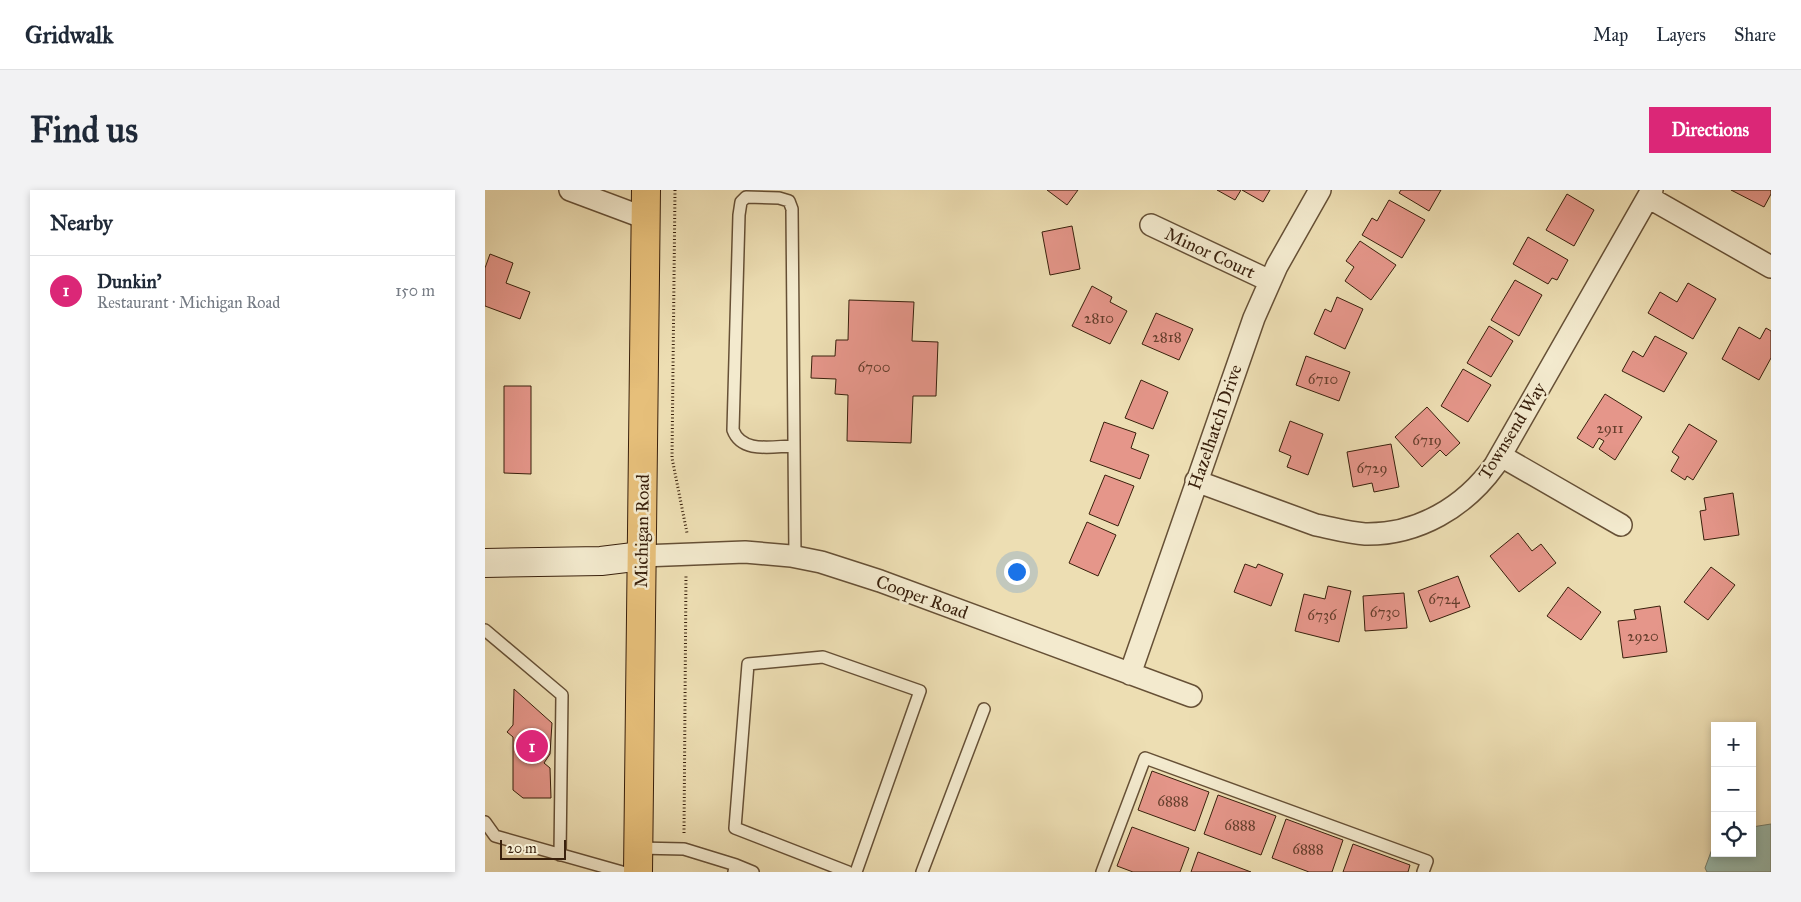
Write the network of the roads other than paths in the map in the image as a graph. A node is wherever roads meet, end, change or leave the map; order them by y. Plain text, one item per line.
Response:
1 (570, 190) edge
2 (646, 190) edge
3 (1320, 190) edge
4 (1650, 193) edge
5 (645, 218) junction
6 (1151, 225) dead end
7 (1771, 267) edge
8 (1270, 281) junction
9 (794, 446) junction
10 (1501, 456) junction
11 (1196, 481) junction
12 (1621, 525) dead end
13 (642, 556) junction
14 (795, 556) junction
15 (485, 563) edge
16 (485, 630) edge
17 (1130, 674) junction
18 (1191, 696) dead end
19 (984, 709) dead end
20 (485, 822) edge
21 (560, 855) junction
22 (638, 860) edge
23 (735, 869) edge
24 (622, 872) edge
25 (753, 872) edge
26 (848, 872) edge
27 (856, 872) edge
28 (922, 872) edge
29 (1102, 872) edge
30 (1423, 872) edge

1 - 5 street
2 - 5 main road, Michigan Road
3 - 8 street, Hazelhatch Drive
4 - 7 street
4 - 10 street, Townsend Way
5 - 13 main road, Michigan Road
6 - 8 street, Minor Court
8 - 11 street, Hazelhatch Drive
9 - 9 lane
9 - 14 lane
10 - 11 street, Townsend Way
10 - 12 street
11 - 17 street, Hazelhatch Drive
13 - 14 street, Cooper Road
13 - 15 main road
13 - 22 main road, Michigan Road
14 - 17 street, Cooper Road
16 - 21 lane
17 - 18 street, Cooper Road
19 - 28 lane
20 - 21 lane
21 - 24 lane
22 - 23 lane
23 - 25 lane
26 - 27 lane
29 - 30 lane

